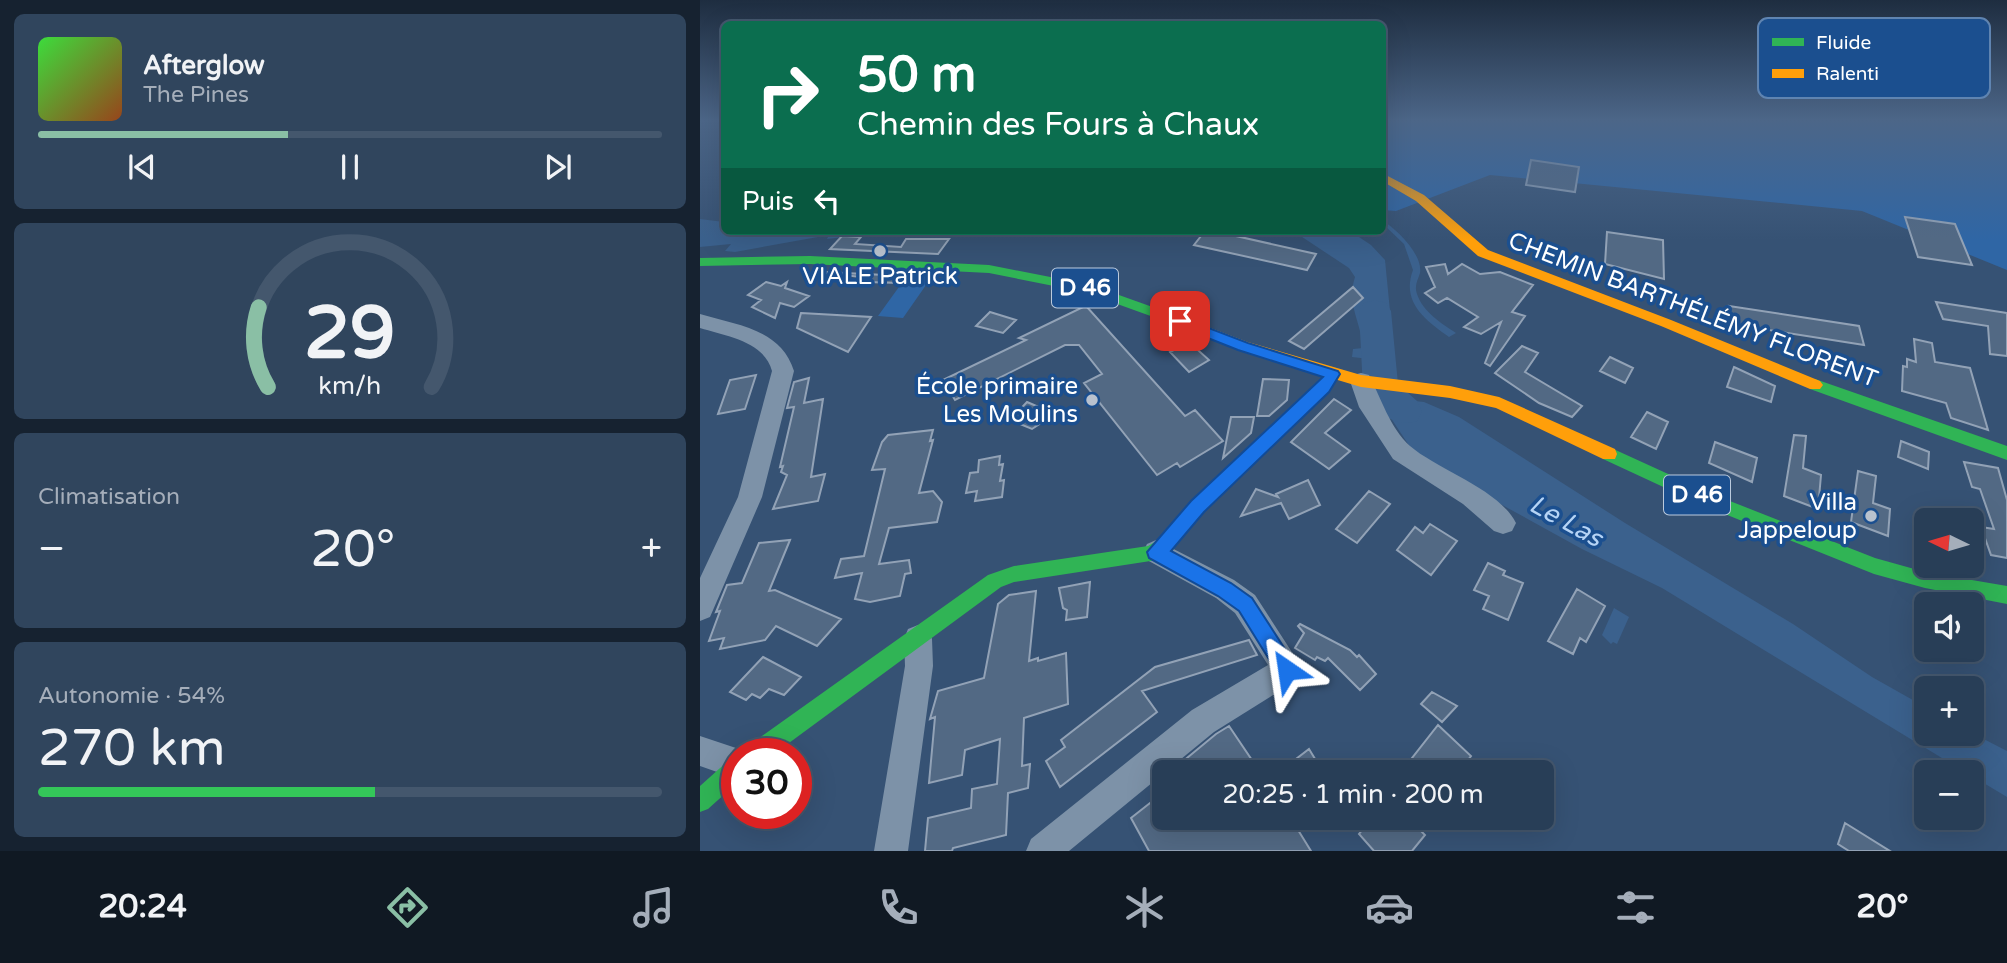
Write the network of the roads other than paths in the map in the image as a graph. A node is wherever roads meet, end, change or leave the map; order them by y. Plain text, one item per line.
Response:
1 (1386, 178) edge
2 (745, 261) joint
3 (783, 261) junction
4 (700, 265) edge
5 (700, 273) edge
6 (700, 321) edge
7 (1333, 374) junction
8 (1367, 381) junction
9 (2007, 453) edge
10 (1503, 523) dead end
11 (1156, 552) junction
12 (2007, 595) edge
13 (700, 608) edge
14 (918, 639) junction
15 (779, 738) edge
16 (700, 751) edge
17 (721, 758) edge
18 (721, 782) edge
19 (700, 801) edge
20 (891, 851) edge
21 (1043, 851) edge

1 - 9 main road, CHEMIN BARTHÉLÉMY FLORENT
2 - 3 main road, D 46
2 - 4 street
3 - 5 main road, D 46
3 - 7 main road, D 46
6 - 13 street
7 - 8 main road, D 46
7 - 11 main road
8 - 10 street
8 - 12 main road, D 46
11 - 14 main road
11 - 21 street
14 - 15 main road
14 - 20 street
16 - 17 street
18 - 19 main road

